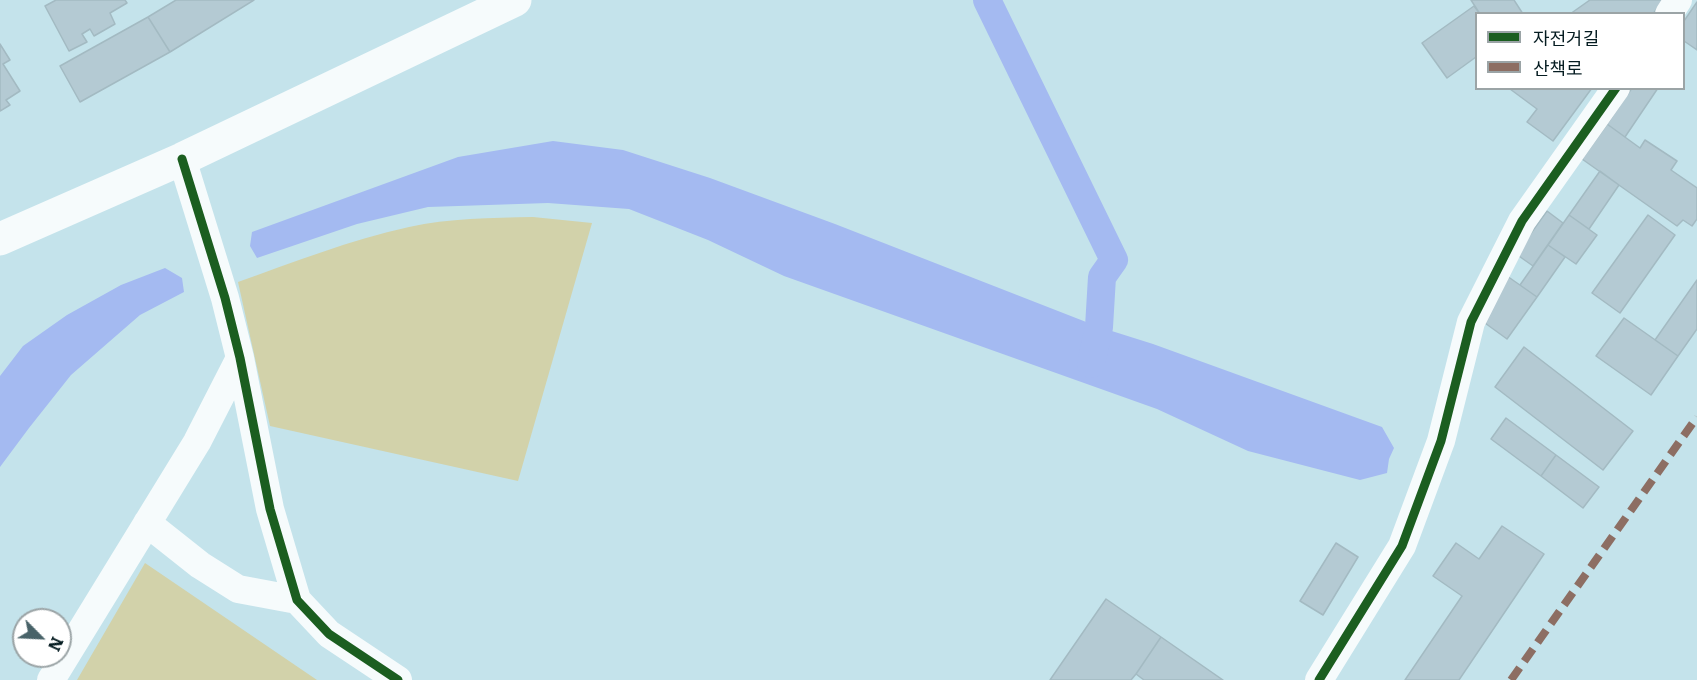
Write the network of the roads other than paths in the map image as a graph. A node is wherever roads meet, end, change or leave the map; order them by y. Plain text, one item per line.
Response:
1 (516, 0) edge
2 (1615, 90) edge
3 (182, 159) junction
4 (0, 238) edge
5 (240, 358) junction
6 (147, 523) junction
7 (297, 600) junction
8 (51, 680) edge
9 (398, 680) edge
10 (1318, 680) edge

1 - 3 main road
2 - 10 street
3 - 4 main road
3 - 5 street
5 - 6 street
5 - 7 street
6 - 7 street
6 - 8 street
7 - 9 street

